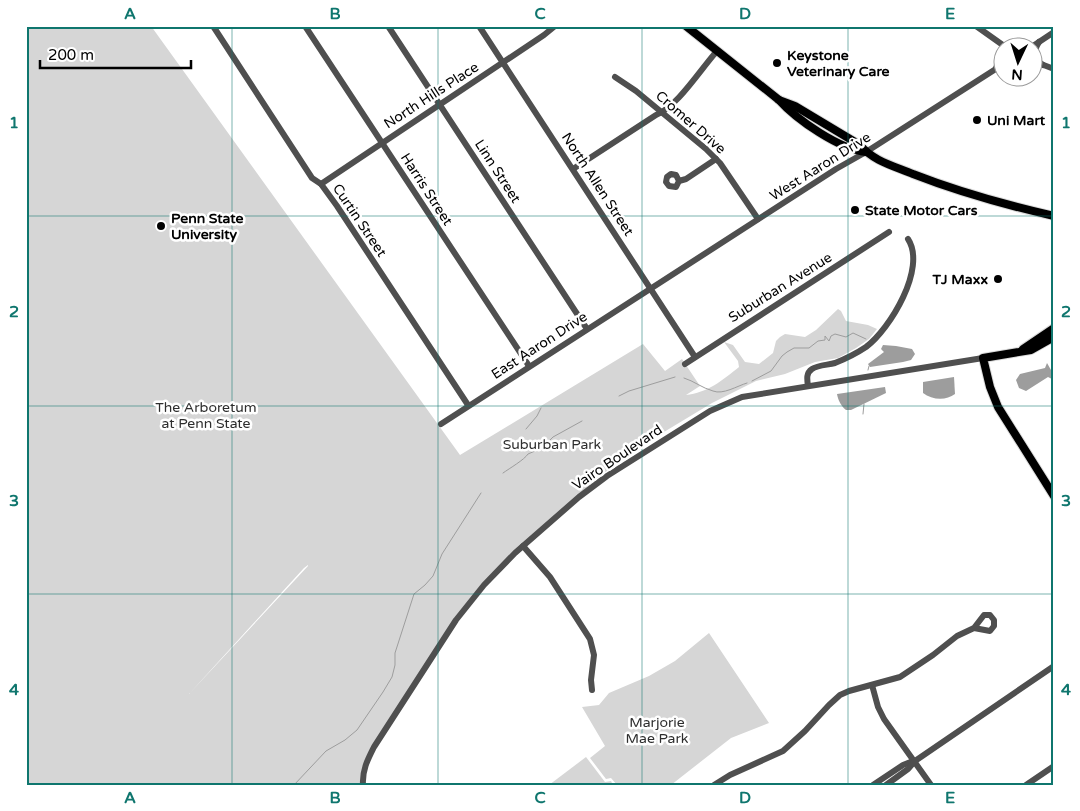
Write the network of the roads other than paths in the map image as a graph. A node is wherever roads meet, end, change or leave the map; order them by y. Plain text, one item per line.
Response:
1 (212, 26) edge
2 (305, 26) edge
3 (388, 26) edge
4 (479, 26) edge
5 (555, 26) edge
6 (686, 26) edge
7 (976, 26) edge
8 (1054, 32) edge
9 (992, 38) edge
10 (1042, 40) edge
11 (717, 51) junction
12 (503, 62) junction
13 (1043, 65) edge
14 (1054, 69) edge
15 (992, 72) edge
16 (615, 77) dead end
17 (439, 104) junction
18 (662, 113) junction
19 (382, 143) junction
20 (866, 152) junction
21 (716, 159) junction
22 (572, 168) junction
23 (680, 181) dead end
24 (321, 184) junction
25 (1054, 216) edge
26 (758, 219) junction
27 (889, 232) dead end
28 (908, 238) dead end
29 (651, 288) junction
30 (1054, 328) edge
31 (587, 329) junction
32 (1054, 337) edge
33 (1019, 352) junction
34 (695, 357) junction
35 (983, 358) junction
36 (685, 364) dead end
37 (529, 366) junction
38 (808, 386) junction
39 (468, 405) junction
40 (441, 424) dead end
41 (1054, 496) edge
42 (524, 546) junction
43 (974, 628) dead end
44 (1054, 666) edge
45 (872, 685) junction
46 (592, 690) dead end
47 (915, 761) junction
48 (1054, 766) edge
49 (363, 785) edge
50 (714, 785) edge
51 (873, 785) edge
52 (886, 785) edge
53 (931, 785) edge
54 (1026, 785) edge

1 - 24 street, Curtin Street
2 - 19 street, Harris Street
3 - 17 street, Linn Street
4 - 12 street, North Allen Street
5 - 12 street, North Hills Place
6 - 11 main road
7 - 9 street
8 - 10 street
11 - 18 street
11 - 20 main road
12 - 17 street, North Hills Place
12 - 22 street, North Allen Street
13 - 14 street
15 - 20 street, West Aaron Drive
16 - 18 street, Cromer Drive
17 - 19 street, North Hills Place
17 - 31 street, Linn Street
18 - 21 street, Cromer Drive
18 - 22 street
19 - 24 street, North Hills Place
19 - 37 street, Harris Street
20 - 25 main road
20 - 26 street, West Aaron Drive
21 - 23 street
21 - 26 street, Cromer Drive
22 - 29 street, North Allen Street
24 - 39 street, Curtin Street
26 - 29 street, West Aaron Drive
27 - 34 street, Suburban Avenue
28 - 38 street
29 - 31 street, East Aaron Drive
29 - 34 street, North Allen Street
30 - 33 main road, Vairo Boulevard
31 - 37 street, East Aaron Drive
32 - 33 main road, Vairo Boulevard
33 - 35 main road, Vairo Boulevard
34 - 36 street, Suburban Avenue
35 - 38 street, Vairo Boulevard
35 - 41 main road
37 - 39 street, East Aaron Drive
38 - 42 street, Vairo Boulevard
39 - 40 street, East Aaron Drive
42 - 46 street
42 - 49 street, Vairo Boulevard
43 - 45 street
44 - 47 street
45 - 47 street
45 - 50 street
47 - 51 street
47 - 52 street
47 - 53 street
48 - 54 street

